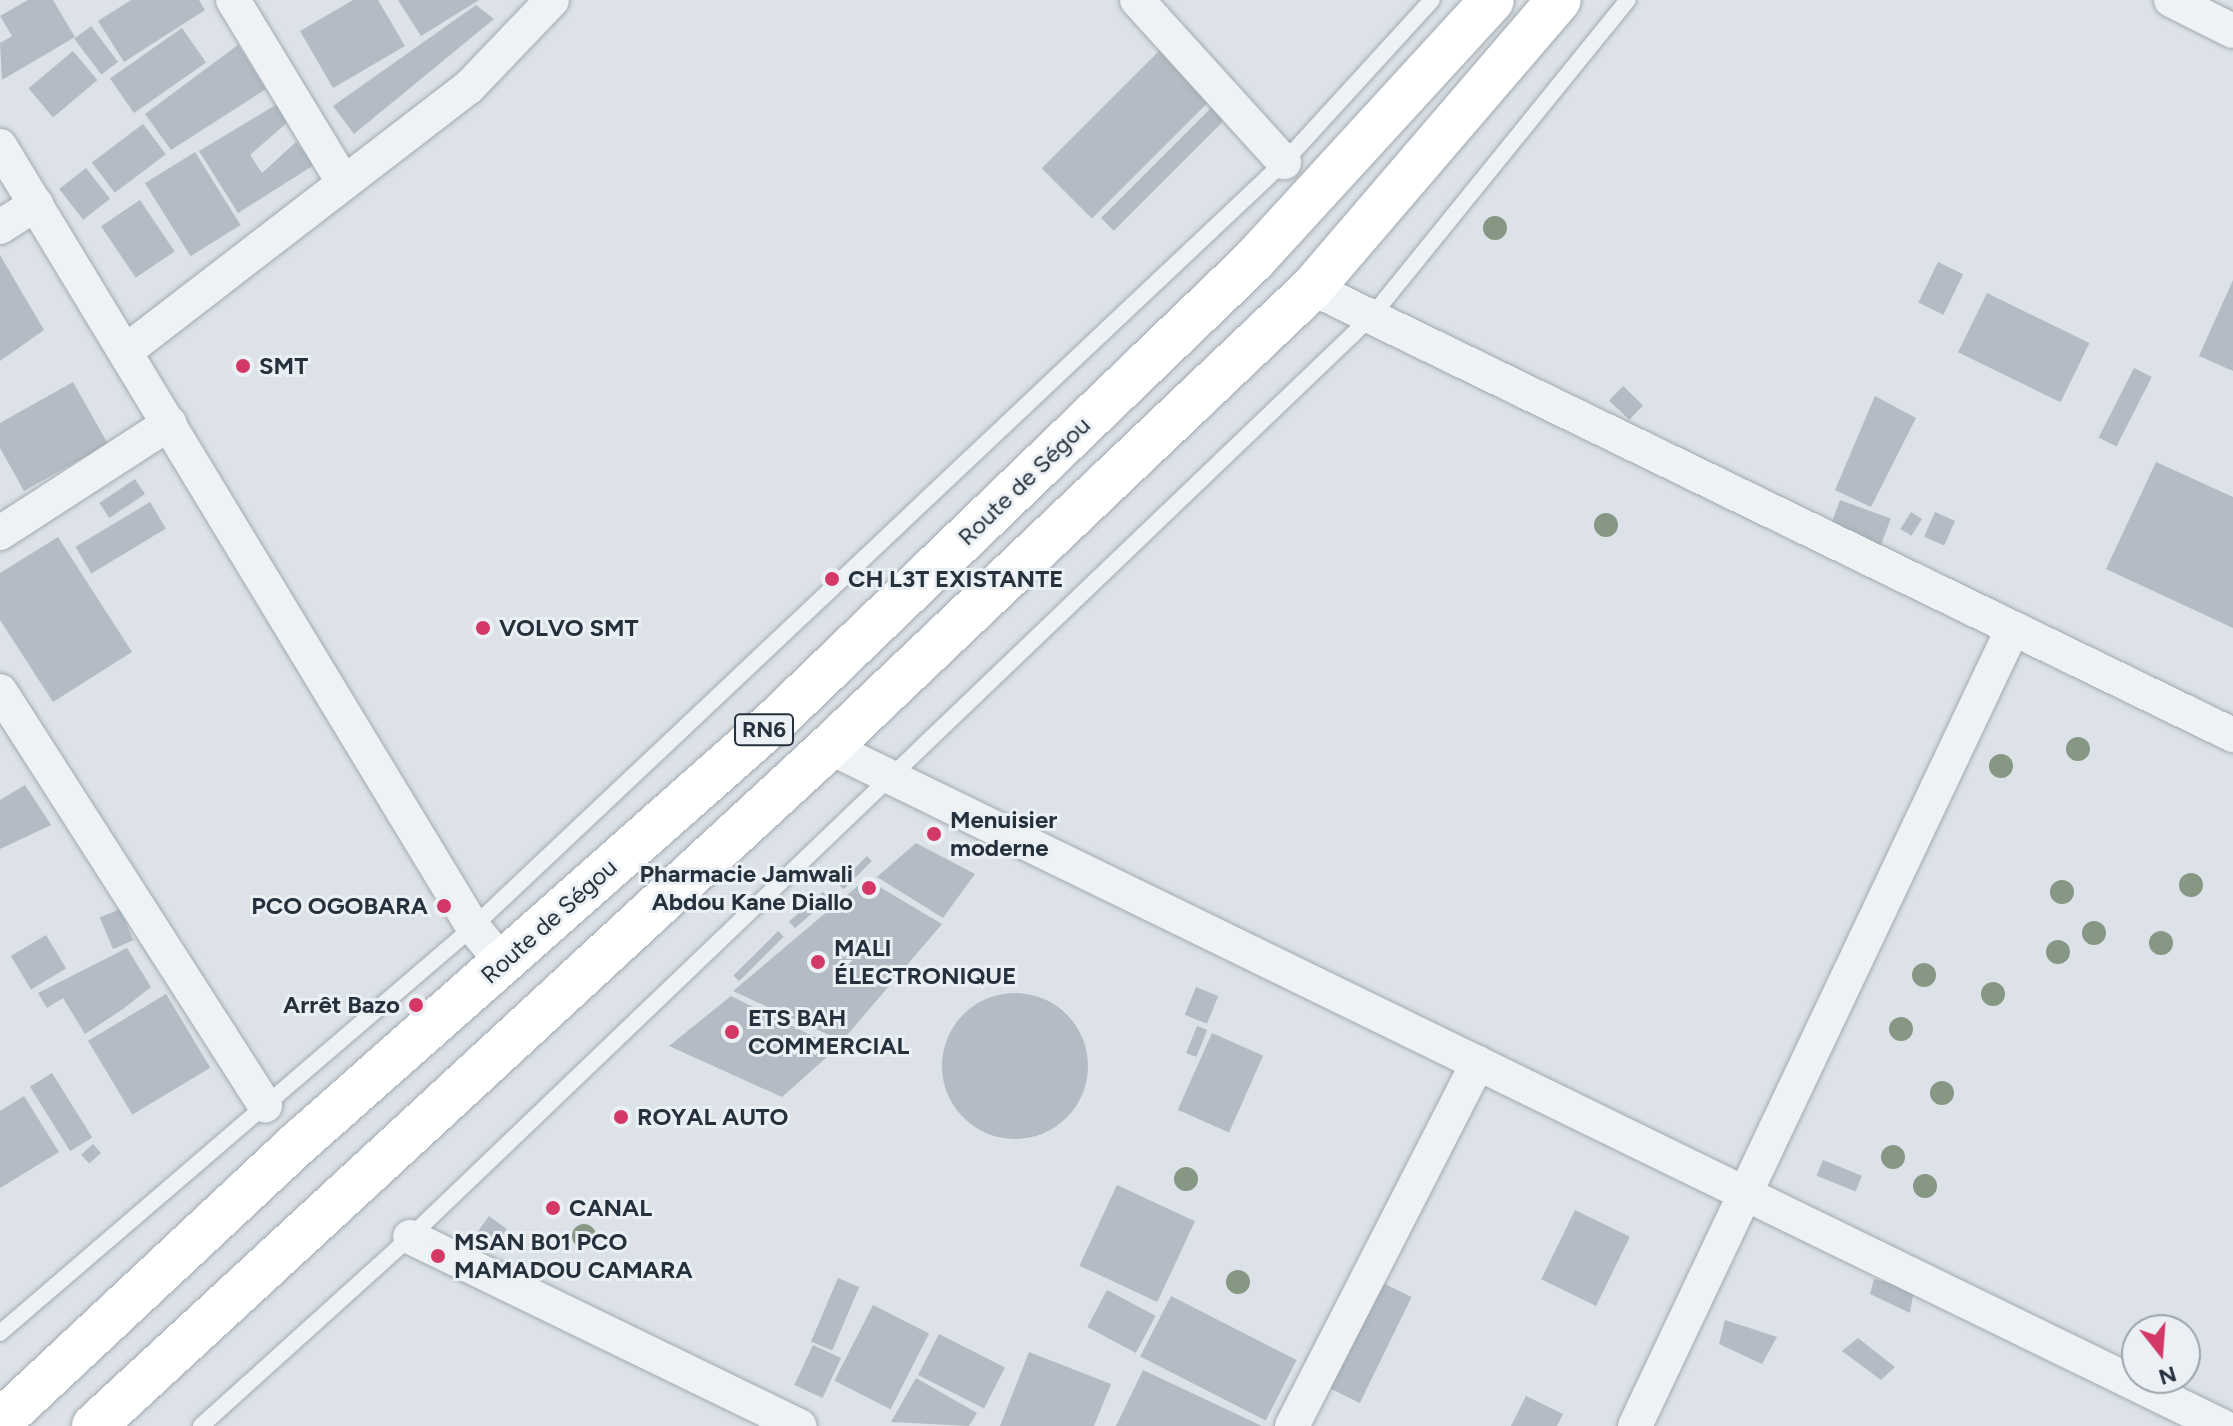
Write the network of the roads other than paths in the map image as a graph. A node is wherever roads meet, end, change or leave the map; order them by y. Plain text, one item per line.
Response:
1 (233, 0) edge
2 (551, 0) edge
3 (1137, 0) edge
4 (1432, 0) edge
5 (1492, 0) edge
6 (1559, 0) edge
7 (1628, 0) edge
8 (2171, 0) edge
9 (2224, 17) edge
10 (0, 146) edge
11 (1284, 162) junction
12 (344, 183) junction
13 (36, 204) junction
14 (0, 227) edge
15 (1312, 288) junction
16 (1371, 317) junction
17 (126, 351) junction
18 (170, 423) junction
19 (0, 533) edge
20 (2013, 628) junction
21 (0, 691) edge
22 (2233, 735) edge
23 (829, 747) junction
24 (894, 779) junction
25 (473, 927) junction
26 (502, 962) junction
27 (1478, 1063) junction
28 (265, 1105) junction
29 (1747, 1194) junction
30 (410, 1237) junction
31 (0, 1333) edge
32 (0, 1422) edge
33 (94, 1426) edge
34 (201, 1426) edge
35 (800, 1426) edge
36 (1292, 1426) edge
37 (1635, 1426) edge
38 (2222, 1426) edge

1 - 12 street
2 - 12 street
3 - 11 street
4 - 11 lane
5 - 26 highway, Route de Ségou / RN6
6 - 15 highway, RN6
7 - 16 lane
8 - 9 street
10 - 13 street
11 - 25 lane
12 - 17 street
13 - 14 street
13 - 17 street
15 - 16 street
15 - 23 highway, RN6
16 - 20 street
16 - 24 lane
17 - 18 street
18 - 19 street
18 - 25 street
20 - 22 street
20 - 29 street
21 - 28 street
23 - 24 street
23 - 33 highway, RN6
24 - 27 street
24 - 30 lane
25 - 26 street
25 - 28 lane
26 - 32 highway, Route de Ségou / RN6
27 - 29 street
27 - 36 street
28 - 31 lane
29 - 37 street
29 - 38 street
30 - 34 lane
30 - 35 street

